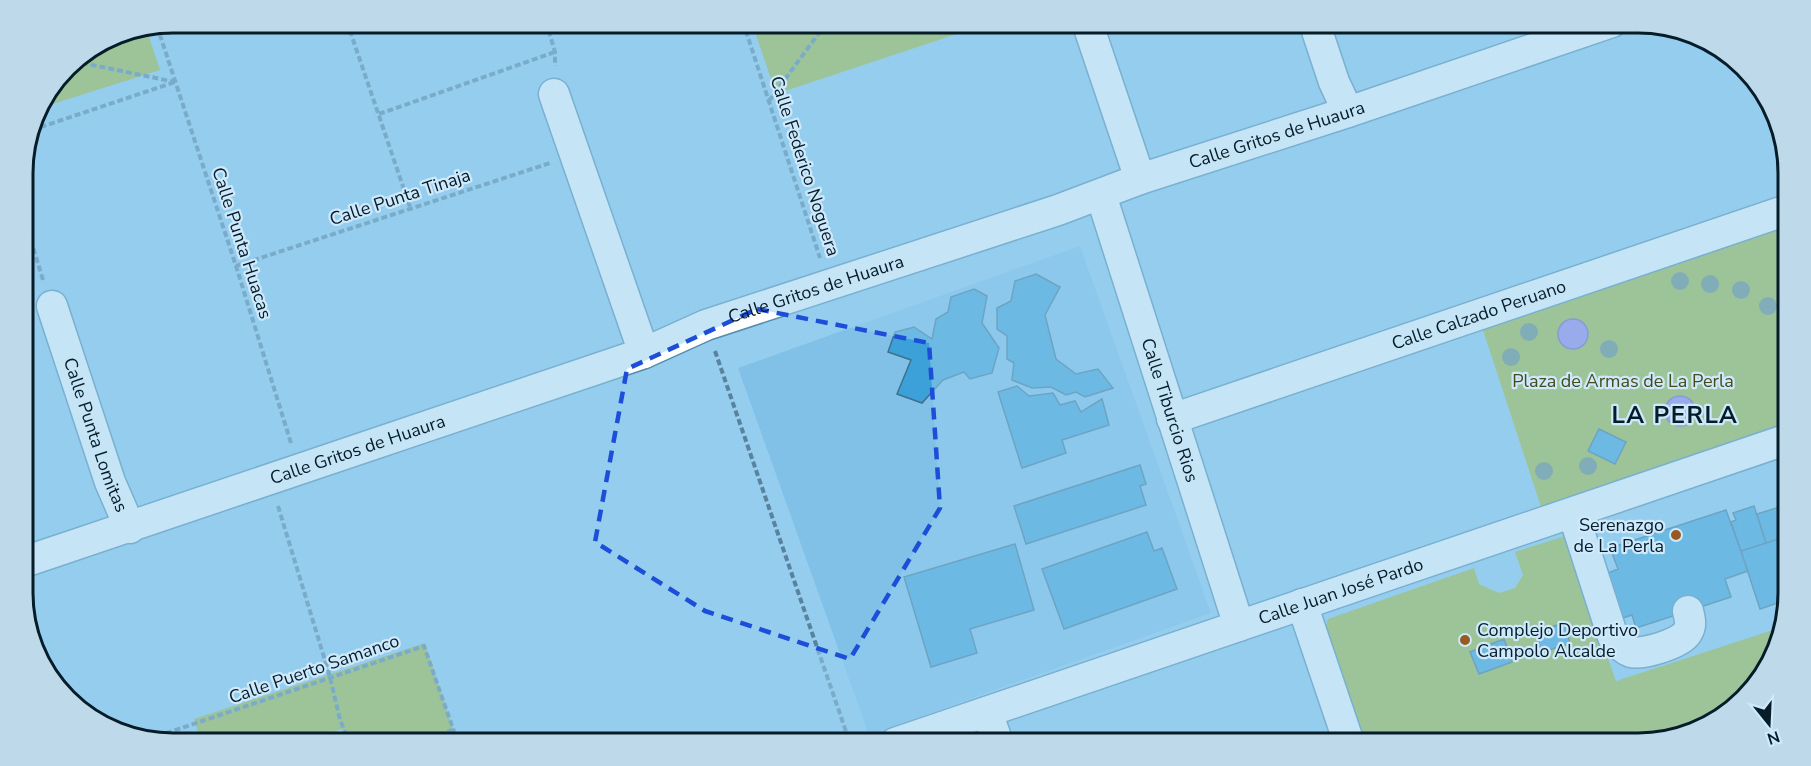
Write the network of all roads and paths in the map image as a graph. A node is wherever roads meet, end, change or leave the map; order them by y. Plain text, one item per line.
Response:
1 (351, 33) edge
2 (549, 33) edge
3 (747, 33) edge
4 (819, 33) edge
5 (1091, 33) edge
6 (1318, 33) edge
7 (1580, 33) edge
8 (160, 34) edge
9 (555, 52) junction
10 (86, 64) edge
11 (176, 82) junction
12 (554, 94) joint
13 (769, 101) junction
14 (1348, 112) junction
15 (379, 114) junction
16 (40, 127) edge
17 (574, 156) junction
18 (1140, 179) junction
19 (1101, 195) junction
20 (410, 207) junction
21 (1778, 213) edge
22 (33, 246) edge
23 (236, 266) junction
24 (822, 286) junction
25 (52, 306) joint
26 (706, 325) junction
27 (644, 353) junction
28 (1172, 419) junction
29 (1778, 442) edge
30 (299, 470) junction
31 (270, 480) junction
32 (1573, 513) junction
33 (129, 528) junction
34 (33, 559) edge
35 (1302, 604) junction
36 (1688, 611) dead end
37 (1239, 626) junction
38 (330, 677) junction
39 (987, 712) junction
40 (453, 730) junction
41 (167, 733) edge
42 (346, 733) edge
43 (444, 733) edge
44 (454, 733) edge
45 (847, 733) edge
46 (924, 733) edge
47 (994, 733) edge
48 (1346, 733) edge

1 - 15 path
2 - 9 path
3 - 13 path, Calle Federico Noguera
4 - 13 path
5 - 18 street
6 - 14 street
7 - 14 street, Calle Gritos de Huaura
8 - 11 path, Calle Punta Huacas
9 - 12 path
9 - 15 path
10 - 11 path
11 - 16 path
11 - 23 path, Calle Punta Huacas
12 - 17 street
13 - 24 path, Calle Federico Noguera
14 - 18 street, Calle Gritos de Huaura
15 - 20 path
17 - 20 path, Calle Punta Tinaja
17 - 27 street
18 - 19 street, Calle Gritos de Huaura
19 - 24 street, Calle Gritos de Huaura
19 - 28 street, Calle Tiburcio Rios
20 - 23 path, Calle Punta Tinaja
21 - 28 street, Calle Calzado Peruano
22 - 25 path
23 - 30 path, Calle Punta Huacas
24 - 26 street, Calle Gritos de Huaura
25 - 33 street, Calle Punta Lomitas
26 - 27 street, Calle Gritos de Huaura
26 - 45 path
27 - 30 street, Calle Gritos de Huaura
28 - 37 street, Calle Tiburcio Rios
29 - 32 street, Calle Juan José Pardo
30 - 31 street, Calle Gritos de Huaura
31 - 33 street, Calle Gritos de Huaura
31 - 38 path
32 - 35 street, Calle Juan José Pardo
32 - 36 street
33 - 34 street, Calle Gritos de Huaura
35 - 37 street, Calle Juan José Pardo
35 - 48 street
37 - 39 street, Calle Juan José Pardo
38 - 40 path, Calle Puerto Samanco
38 - 41 path, Calle Puerto Samanco
38 - 42 path
39 - 46 street, Calle Juan José Pardo
39 - 47 street
40 - 43 path
40 - 44 path, Calle Puerto Samanco

